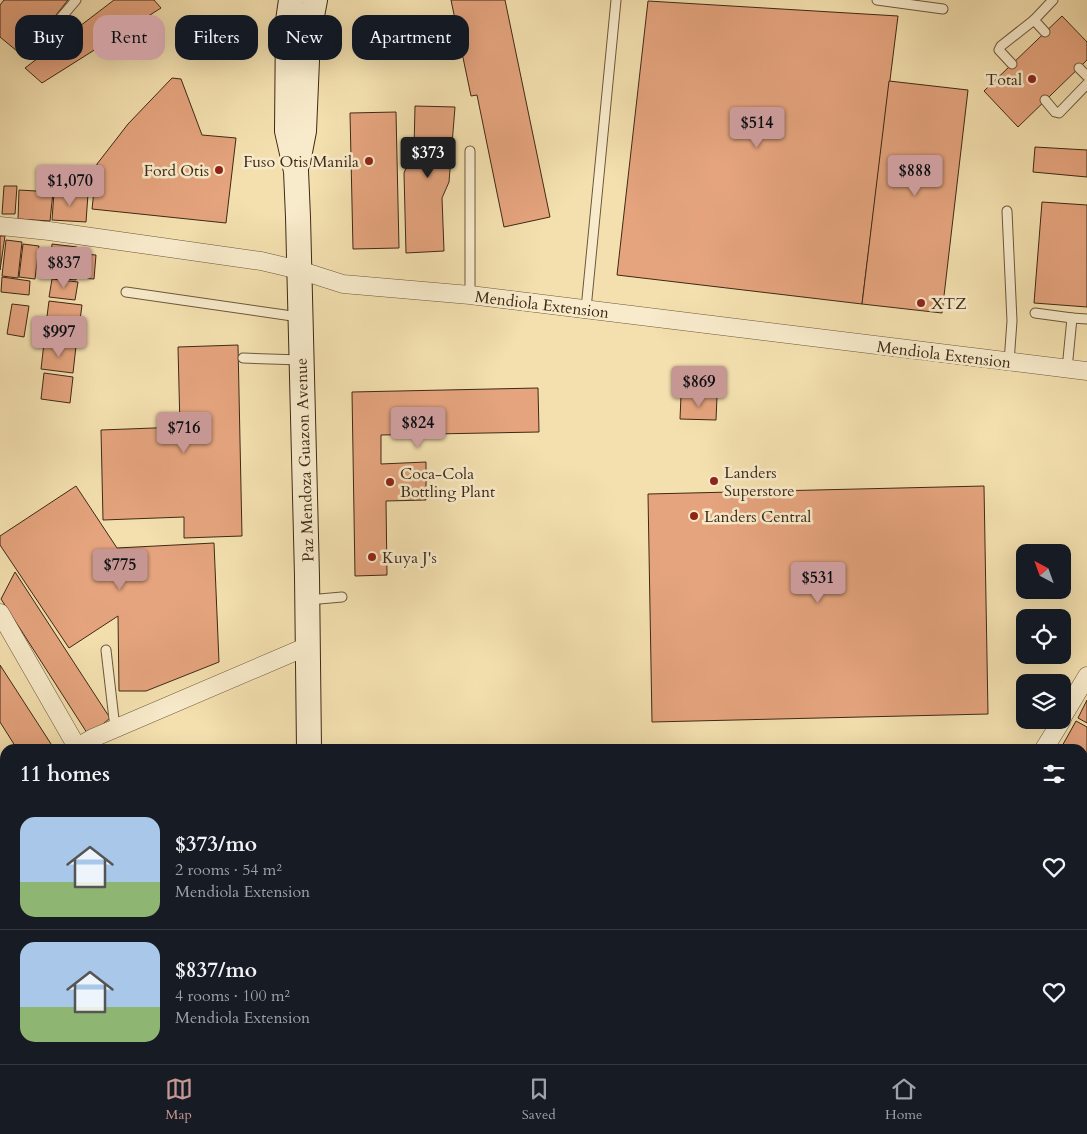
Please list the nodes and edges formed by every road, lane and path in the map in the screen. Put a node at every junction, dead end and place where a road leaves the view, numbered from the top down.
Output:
1 (76, 0) edge
2 (291, 0) edge
3 (315, 0) edge
4 (616, 0) edge
5 (877, 0) edge
6 (1053, 0) edge
7 (943, 9) dead end
8 (63, 15) edge
9 (1034, 20) junction
10 (1045, 32) dead end
11 (1012, 64) dead end
12 (1079, 68) dead end
13 (1087, 76) edge
14 (1087, 84) edge
15 (1045, 100) dead end
16 (470, 151) dead end
17 (296, 171) junction
18 (1007, 211) dead end
19 (0, 226) edge
20 (299, 270) junction
21 (126, 292) dead end
22 (470, 295) junction
23 (586, 309) junction
24 (1035, 313) dead end
25 (300, 318) junction
26 (1072, 318) junction
27 (1087, 319) edge
28 (243, 358) dead end
29 (300, 360) junction
30 (1009, 362) junction
31 (1067, 369) junction
32 (1087, 371) edge
33 (342, 597) dead end
34 (306, 600) junction
35 (0, 613) edge
36 (308, 646) junction
37 (106, 650) dead end
38 (1087, 676) edge
39 (1071, 704) edge
40 (115, 728) junction
41 (1056, 729) edge
42 (73, 744) edge
43 (83, 744) edge
44 (309, 744) edge
45 (1047, 744) edge

1 - 8 lane
2 - 17 main road, Paz Mendoza Guazon Avenue
3 - 17 main road, Paz Mendoza Guazon Avenue
4 - 23 lane
5 - 7 lane
6 - 9 lane
9 - 10 lane
9 - 11 lane
12 - 13 lane
14 - 15 lane
16 - 22 lane
17 - 20 main road, Paz Mendoza Guazon Avenue
18 - 30 lane
19 - 20 street, Mendiola Extension
20 - 22 street, Mendiola Extension
20 - 25 main road, Paz Mendoza Guazon Avenue
21 - 25 lane
22 - 23 street, Mendiola Extension
23 - 30 street, Mendiola Extension
24 - 26 lane
25 - 29 main road, Paz Mendoza Guazon Avenue
26 - 27 lane
26 - 31 lane
28 - 29 lane
29 - 34 main road, Paz Mendoza Guazon Avenue
30 - 31 street, Mendiola Extension
31 - 32 street, Mendiola Extension
33 - 34 lane
34 - 36 main road, Paz Mendoza Guazon Avenue
35 - 42 street
36 - 40 street
36 - 44 main road, Paz Mendoza Guazon Avenue
37 - 40 lane
38 - 39 street
40 - 43 street
41 - 45 street

